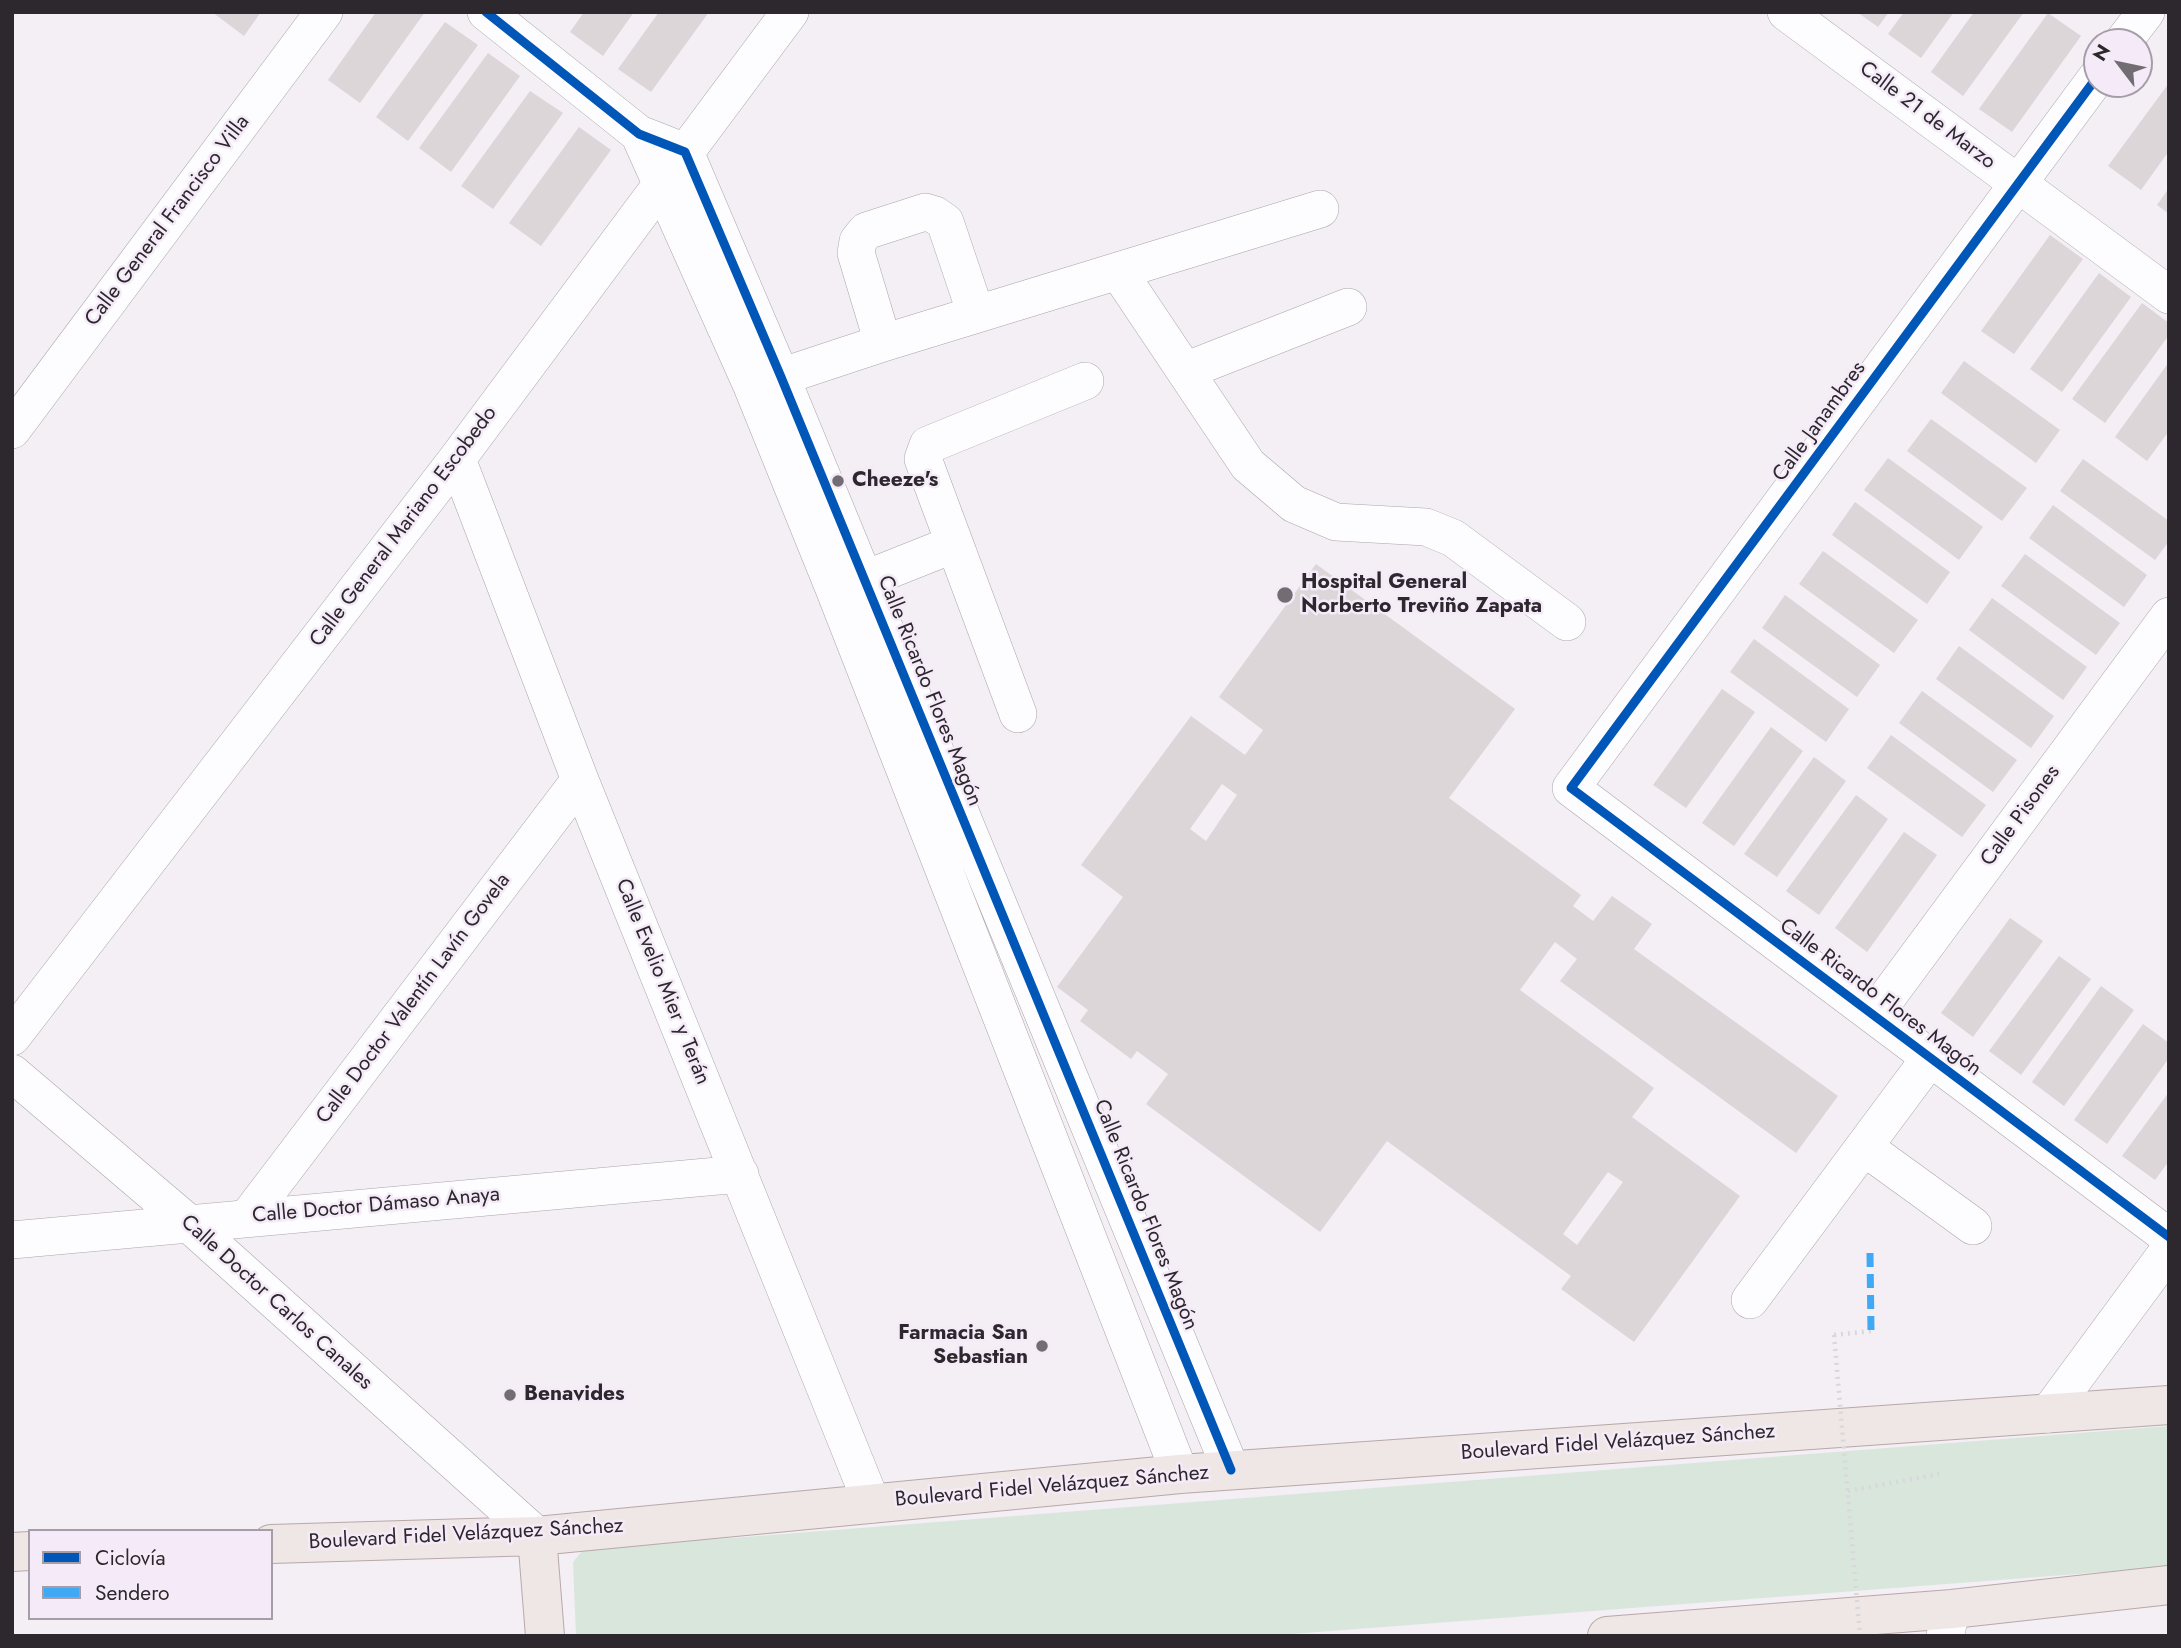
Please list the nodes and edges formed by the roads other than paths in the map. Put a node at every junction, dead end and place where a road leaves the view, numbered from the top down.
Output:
1 (324, 12) edge
2 (486, 12) edge
3 (790, 12) edge
4 (1786, 12) edge
5 (2146, 12) edge
6 (2134, 28) edge
7 (2083, 96) edge
8 (639, 134) junction
9 (685, 152) junction
10 (2017, 183) junction
11 (662, 184) junction
12 (1320, 209) dead end
13 (1118, 271) junction
14 (2169, 295) edge
15 (1348, 307) dead end
16 (976, 314) junction
17 (883, 343) junction
18 (1185, 371) junction
19 (1085, 381) dead end
20 (766, 382) junction
21 (12, 430) edge
22 (457, 458) junction
23 (954, 544) junction
24 (850, 585) junction
25 (2169, 616) edge
26 (1567, 622) dead end
27 (1018, 714) dead end
28 (580, 780) junction
29 (1571, 788) joint
30 (1874, 1015) junction
31 (1048, 1025) junction
32 (12, 1037) edge
33 (1010, 1039) junction
34 (1930, 1058) junction
35 (12, 1073) edge
36 (1864, 1147) junction
37 (740, 1174) junction
38 (248, 1217) junction
39 (187, 1222) junction
40 (1973, 1226) dead end
41 (2169, 1237) edge
42 (12, 1240) edge
43 (2169, 1250) edge
44 (1751, 1300) dead end
45 (2169, 1405) edge
46 (2048, 1414) junction
47 (1231, 1470) junction
48 (1181, 1474) junction
49 (872, 1504) junction
50 (537, 1535) junction
51 (273, 1544) edge
52 (2169, 1585) edge
53 (1948, 1622) edge
54 (545, 1636) edge
55 (1607, 1636) edge

1 - 21 street, Calle General Francisco Villa
2 - 8 street, Calle Ricardo Flores Magón
3 - 9 street, Calle General Mariano Escobedo
4 - 10 street, Calle 21 de Marzo
5 - 6 street
7 - 10 street, Calle Janambres
8 - 9 street, Calle Ricardo Flores Magón
8 - 11 street, Calle Ricardo Flores Magón
9 - 11 street, Calle General Mariano Escobedo
9 - 20 street, Calle Ricardo Flores Magón
10 - 14 street, Calle 21 de Marzo
10 - 29 street, Calle Janambres
11 - 20 street, Calle Ricardo Flores Magón
11 - 22 street, Calle General Mariano Escobedo
12 - 13 street
13 - 16 street
13 - 18 street
15 - 18 street
16 - 17 street
16 - 17 street
17 - 20 street
18 - 26 street
19 - 23 street
20 - 24 street, Calle Ricardo Flores Magón
22 - 28 street, Calle Evelio Mier y Terán
22 - 32 street, Calle General Mariano Escobedo
23 - 24 street
23 - 27 street
24 - 31 street, Calle Ricardo Flores Magón
24 - 33 street, Calle Ricardo Flores Magón
25 - 30 street, Calle Pisones
28 - 37 street, Calle Evelio Mier y Terán
28 - 38 street, Calle Doctor Valentín Lavín Govela
29 - 30 street, Calle Ricardo Flores Magón
30 - 34 street, Calle Ricardo Flores Magón
31 - 33 street
31 - 47 street, Calle Ricardo Flores Magón
33 - 48 street, Calle Ricardo Flores Magón
34 - 36 street
34 - 41 street, Calle Ricardo Flores Magón
35 - 39 street, Calle Doctor Carlos Canales
36 - 40 street
36 - 44 street
37 - 38 street, Calle Doctor Dámaso Anaya
37 - 49 street, Calle Evelio Mier y Terán
38 - 39 street, Calle Doctor Dámaso Anaya
39 - 42 street, Calle Doctor Dámaso Anaya
39 - 50 street, Calle Doctor Carlos Canales
43 - 46 street
45 - 46 main road, Boulevard Fidel Velázquez Sánchez
46 - 47 main road, Boulevard Fidel Velázquez Sánchez
47 - 48 main road, Boulevard Fidel Velázquez Sánchez
48 - 49 main road, Boulevard Fidel Velázquez Sánchez
49 - 50 main road, Boulevard Fidel Velázquez Sánchez
50 - 51 main road, Boulevard Fidel Velázquez Sánchez
50 - 54 main road
52 - 53 main road
53 - 55 main road

